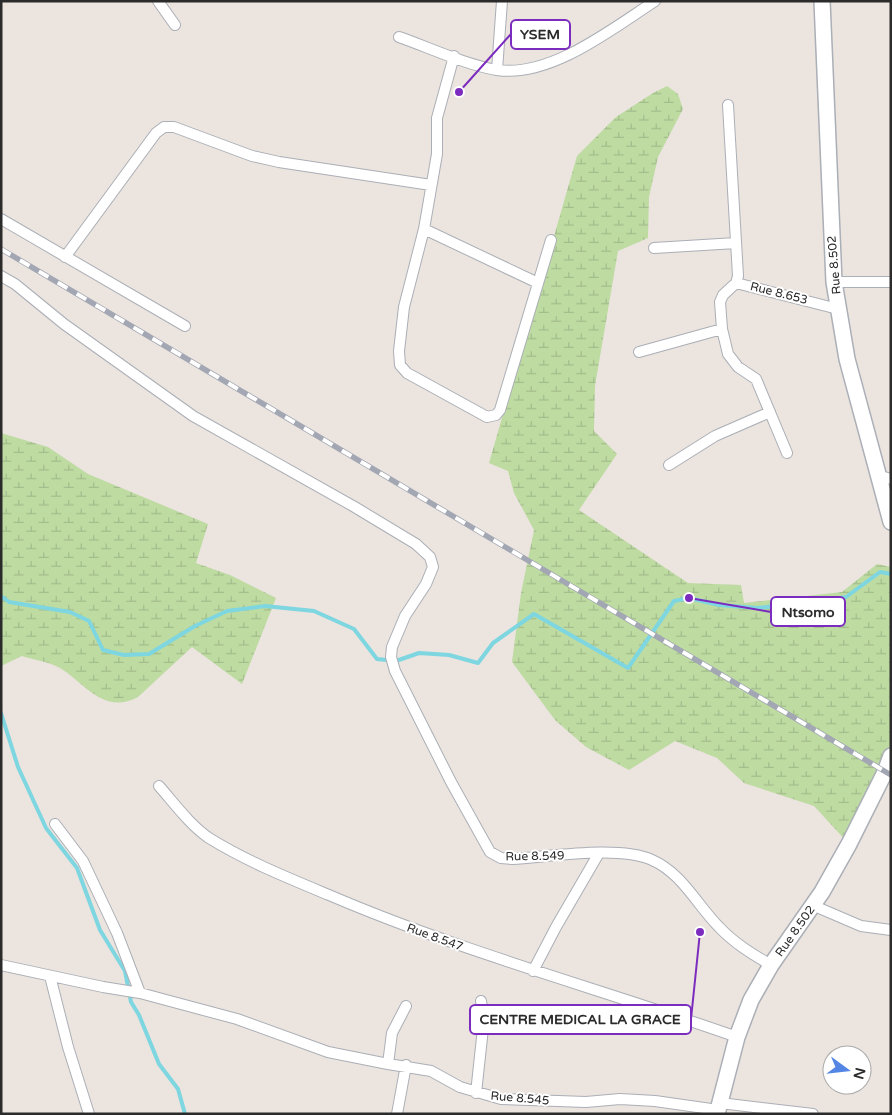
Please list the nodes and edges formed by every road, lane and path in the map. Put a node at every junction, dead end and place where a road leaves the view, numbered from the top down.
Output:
1 (158, 1) edge
2 (502, 1) edge
3 (654, 1) edge
4 (822, 1) edge
5 (175, 25) dead end
6 (399, 37) dead end
7 (454, 56) junction
8 (497, 70) junction
9 (728, 105) dead end
10 (431, 185) junction
11 (1, 219) edge
12 (424, 229) junction
13 (551, 240) dead end
14 (736, 243) junction
15 (654, 248) dead end
16 (65, 257) junction
17 (1, 276) edge
18 (834, 282) junction
19 (891, 282) edge
20 (736, 283) junction
21 (538, 284) junction
22 (838, 309) junction
23 (185, 326) dead end
24 (722, 329) junction
25 (639, 352) dead end
26 (770, 412) junction
27 (787, 453) dead end
28 (669, 465) dead end
29 (885, 478) edge
30 (891, 522) edge
31 (890, 759) edge
32 (159, 786) dead end
33 (56, 824) dead end
34 (599, 853) junction
35 (812, 906) junction
36 (891, 930) edge
37 (1, 965) edge
38 (771, 965) junction
39 (533, 971) junction
40 (50, 976) junction
41 (140, 993) junction
42 (481, 1001) dead end
43 (406, 1006) dead end
44 (737, 1037) junction
45 (388, 1064) junction
46 (406, 1065) junction
47 (476, 1093) junction
48 (718, 1109) edge
49 (89, 1114) edge
50 (397, 1114) edge
51 (813, 1114) edge

1 - 5 street
2 - 8 street
3 - 8 street
4 - 18 main road, Rue 8.502
6 - 7 street
7 - 8 street
7 - 10 street
9 - 14 street
10 - 12 street
10 - 16 street
11 - 16 street
12 - 21 street
12 - 21 street
13 - 21 street
14 - 15 street
14 - 20 street
16 - 23 street
17 - 34 street, Rue 8.549
18 - 19 street
18 - 22 main road, Rue 8.502
20 - 22 street, Rue 8.653
20 - 24 street, Rue 8.653
22 - 29 main road, Rue 8.502
24 - 25 street
24 - 26 street, Rue 8.653
26 - 27 street, Rue 8.653
26 - 28 street
29 - 30 main road, Rue 8.502
31 - 35 main road, Rue 8.502
32 - 39 street, Rue 8.547
33 - 41 street
34 - 38 street, Rue 8.549
34 - 39 street
35 - 36 street
35 - 38 main road, Rue 8.502
37 - 40 street, Rue 8.545
38 - 44 main road, Rue 8.502
39 - 44 street, Rue 8.547
40 - 41 street, Rue 8.545
40 - 49 street
41 - 45 street, Rue 8.545
42 - 47 street
43 - 45 street
44 - 48 main road, Rue 8.502
45 - 46 street, Rue 8.545
46 - 47 street, Rue 8.545
46 - 50 street
47 - 48 street, Rue 8.545
48 - 51 street, Rue 8.545

